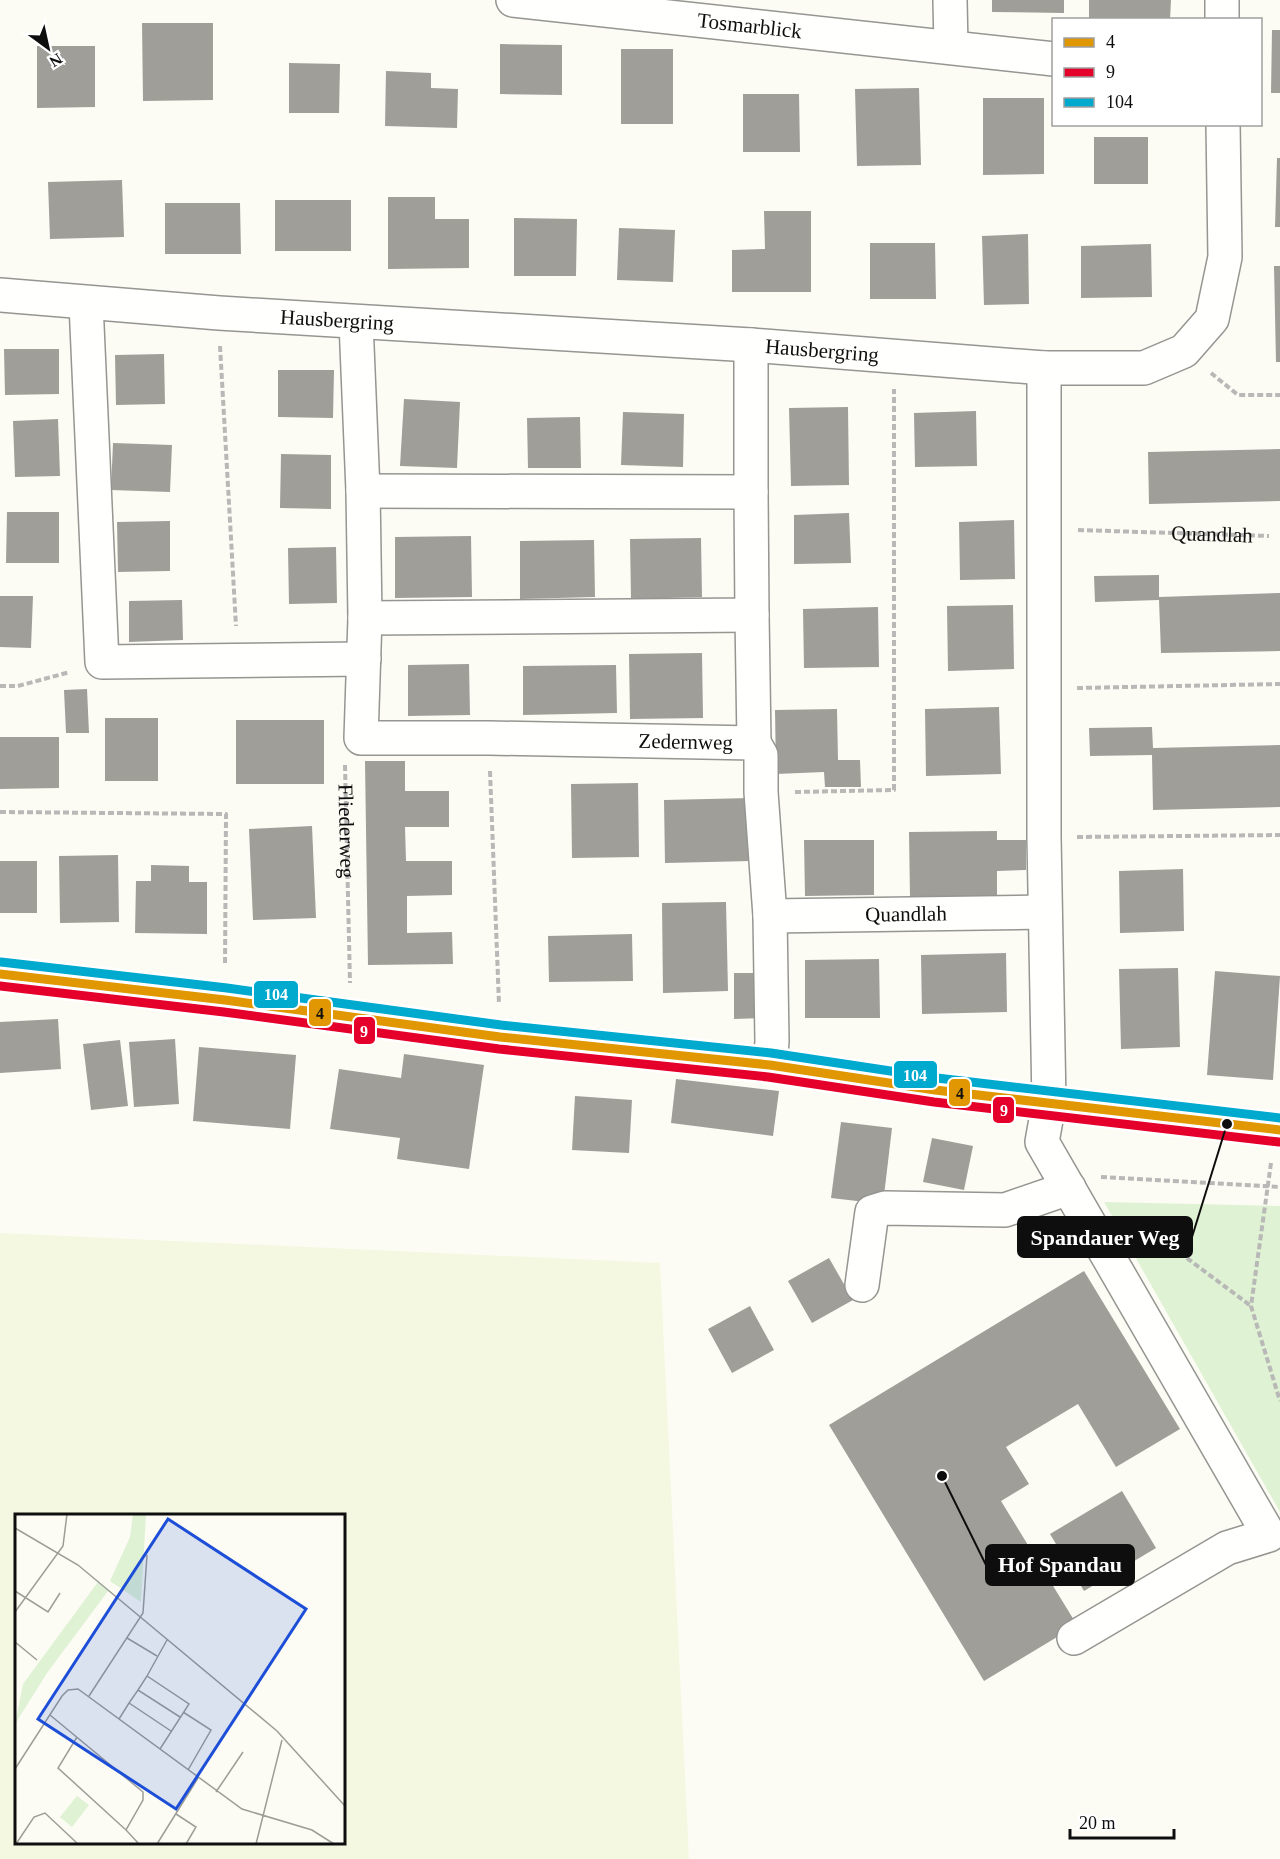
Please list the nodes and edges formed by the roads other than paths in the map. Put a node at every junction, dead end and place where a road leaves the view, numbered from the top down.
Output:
1 (513, 0) edge
2 (950, 0) edge
3 (1222, 0) edge
4 (1222, 18) edge
5 (951, 46) junction
6 (1052, 58) edge
7 (1222, 126) edge
8 (0, 295) edge
9 (86, 303) junction
10 (356, 322) junction
11 (751, 345) junction
12 (1044, 368) junction
13 (363, 491) junction
14 (751, 492) junction
15 (752, 615) junction
16 (365, 618) junction
17 (364, 659) junction
18 (754, 743) junction
19 (1045, 912) junction
20 (770, 916) junction
21 (0, 974) edge
22 (770, 1065) junction
23 (1049, 1103) junction
24 (1277, 1130) edge
25 (1065, 1181) junction
26 (862, 1285) dead end
27 (1074, 1638) dead end

1 - 5 street, Tosmarblick
2 - 5 street
3 - 4 street
5 - 6 street, Tosmarblick
7 - 12 street, Hausbergring
8 - 9 street, Hausbergring
9 - 10 street, Hausbergring
9 - 17 street
10 - 11 street, Hausbergring
10 - 13 street
11 - 12 street, Hausbergring
11 - 14 street, Zedernweg
12 - 19 street
13 - 14 street
13 - 16 street
14 - 15 street, Zedernweg
15 - 16 street
15 - 18 street, Zedernweg
16 - 17 street
17 - 18 street, Zedernweg
18 - 20 street
19 - 20 street, Quandlah
19 - 23 street
20 - 22 street
21 - 22 street
22 - 23 street
23 - 24 street
23 - 25 street
25 - 26 street
25 - 27 street

